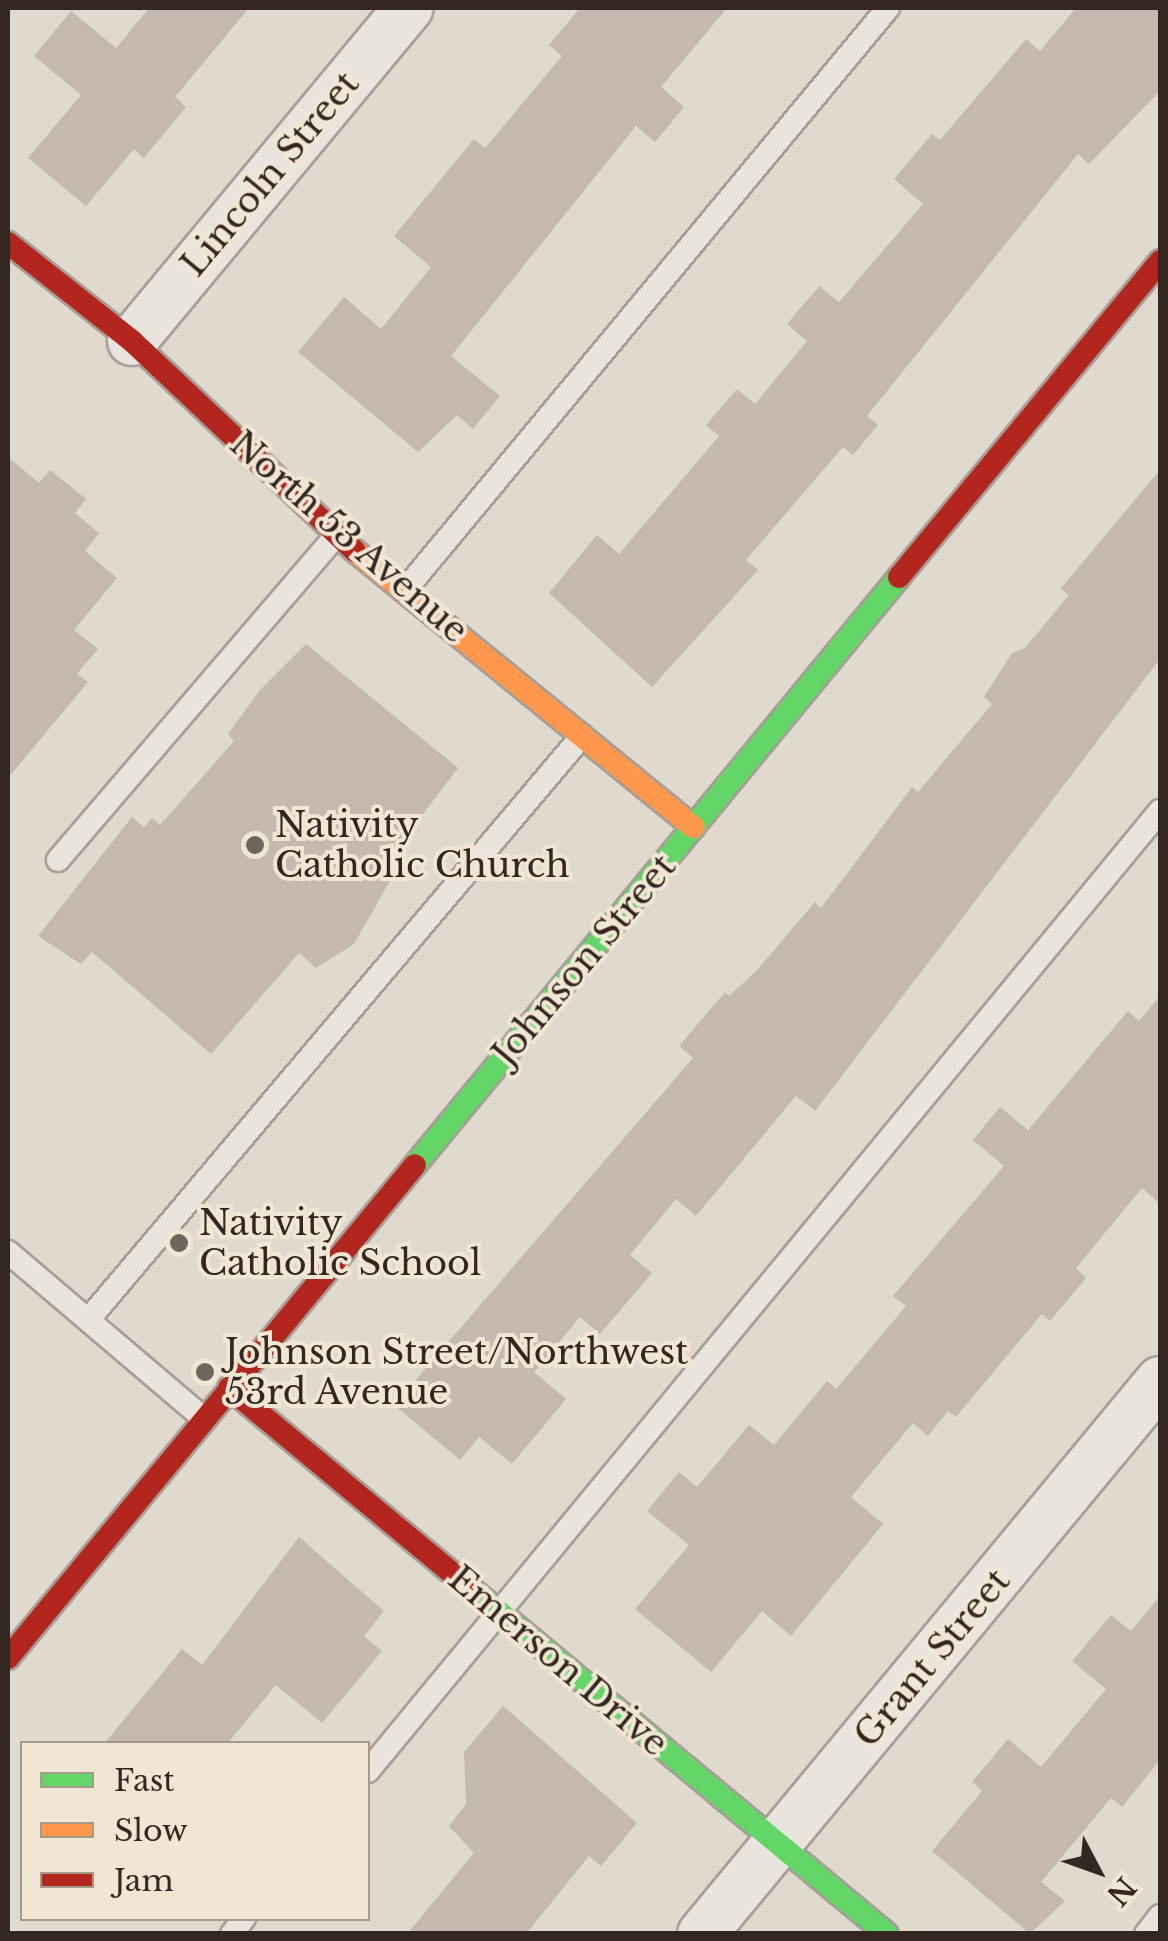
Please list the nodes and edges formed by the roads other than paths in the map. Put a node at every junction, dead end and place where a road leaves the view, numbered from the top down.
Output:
1 (408, 8) edge
2 (888, 8) edge
3 (8, 243) edge
4 (1160, 261) edge
5 (132, 341) junction
6 (337, 535) junction
7 (405, 590) junction
8 (582, 736) junction
9 (1160, 811) edge
10 (694, 827) junction
11 (58, 860) dead end
12 (8, 1252) edge
13 (88, 1320) junction
14 (1160, 1381) edge
15 (229, 1388) junction
16 (204, 1419) junction
17 (499, 1612) junction
18 (8, 1658) edge
19 (370, 1769) edge
20 (778, 1844) junction
21 (1160, 1916) edge
22 (702, 1934) edge
23 (887, 1934) edge
24 (1146, 1934) edge

1 - 5 street, Lincoln Street
2 - 7 lane
3 - 5 street, North 53 Avenue
4 - 10 street, Johnson Street
5 - 6 street, North 53 Avenue
6 - 7 street, North 53 Avenue
6 - 11 lane
7 - 8 street, North 53 Avenue
8 - 10 street, North 53 Avenue
8 - 13 lane
9 - 17 lane
10 - 15 street, Johnson Street
12 - 13 lane
13 - 16 lane
14 - 20 street, Grant Street
15 - 16 street, Johnson Street
15 - 17 street, Emerson Drive
16 - 18 street, Johnson Street
17 - 19 lane
17 - 20 street, Emerson Drive
20 - 22 street, Grant Street
20 - 23 street, Emerson Drive
21 - 24 lane

